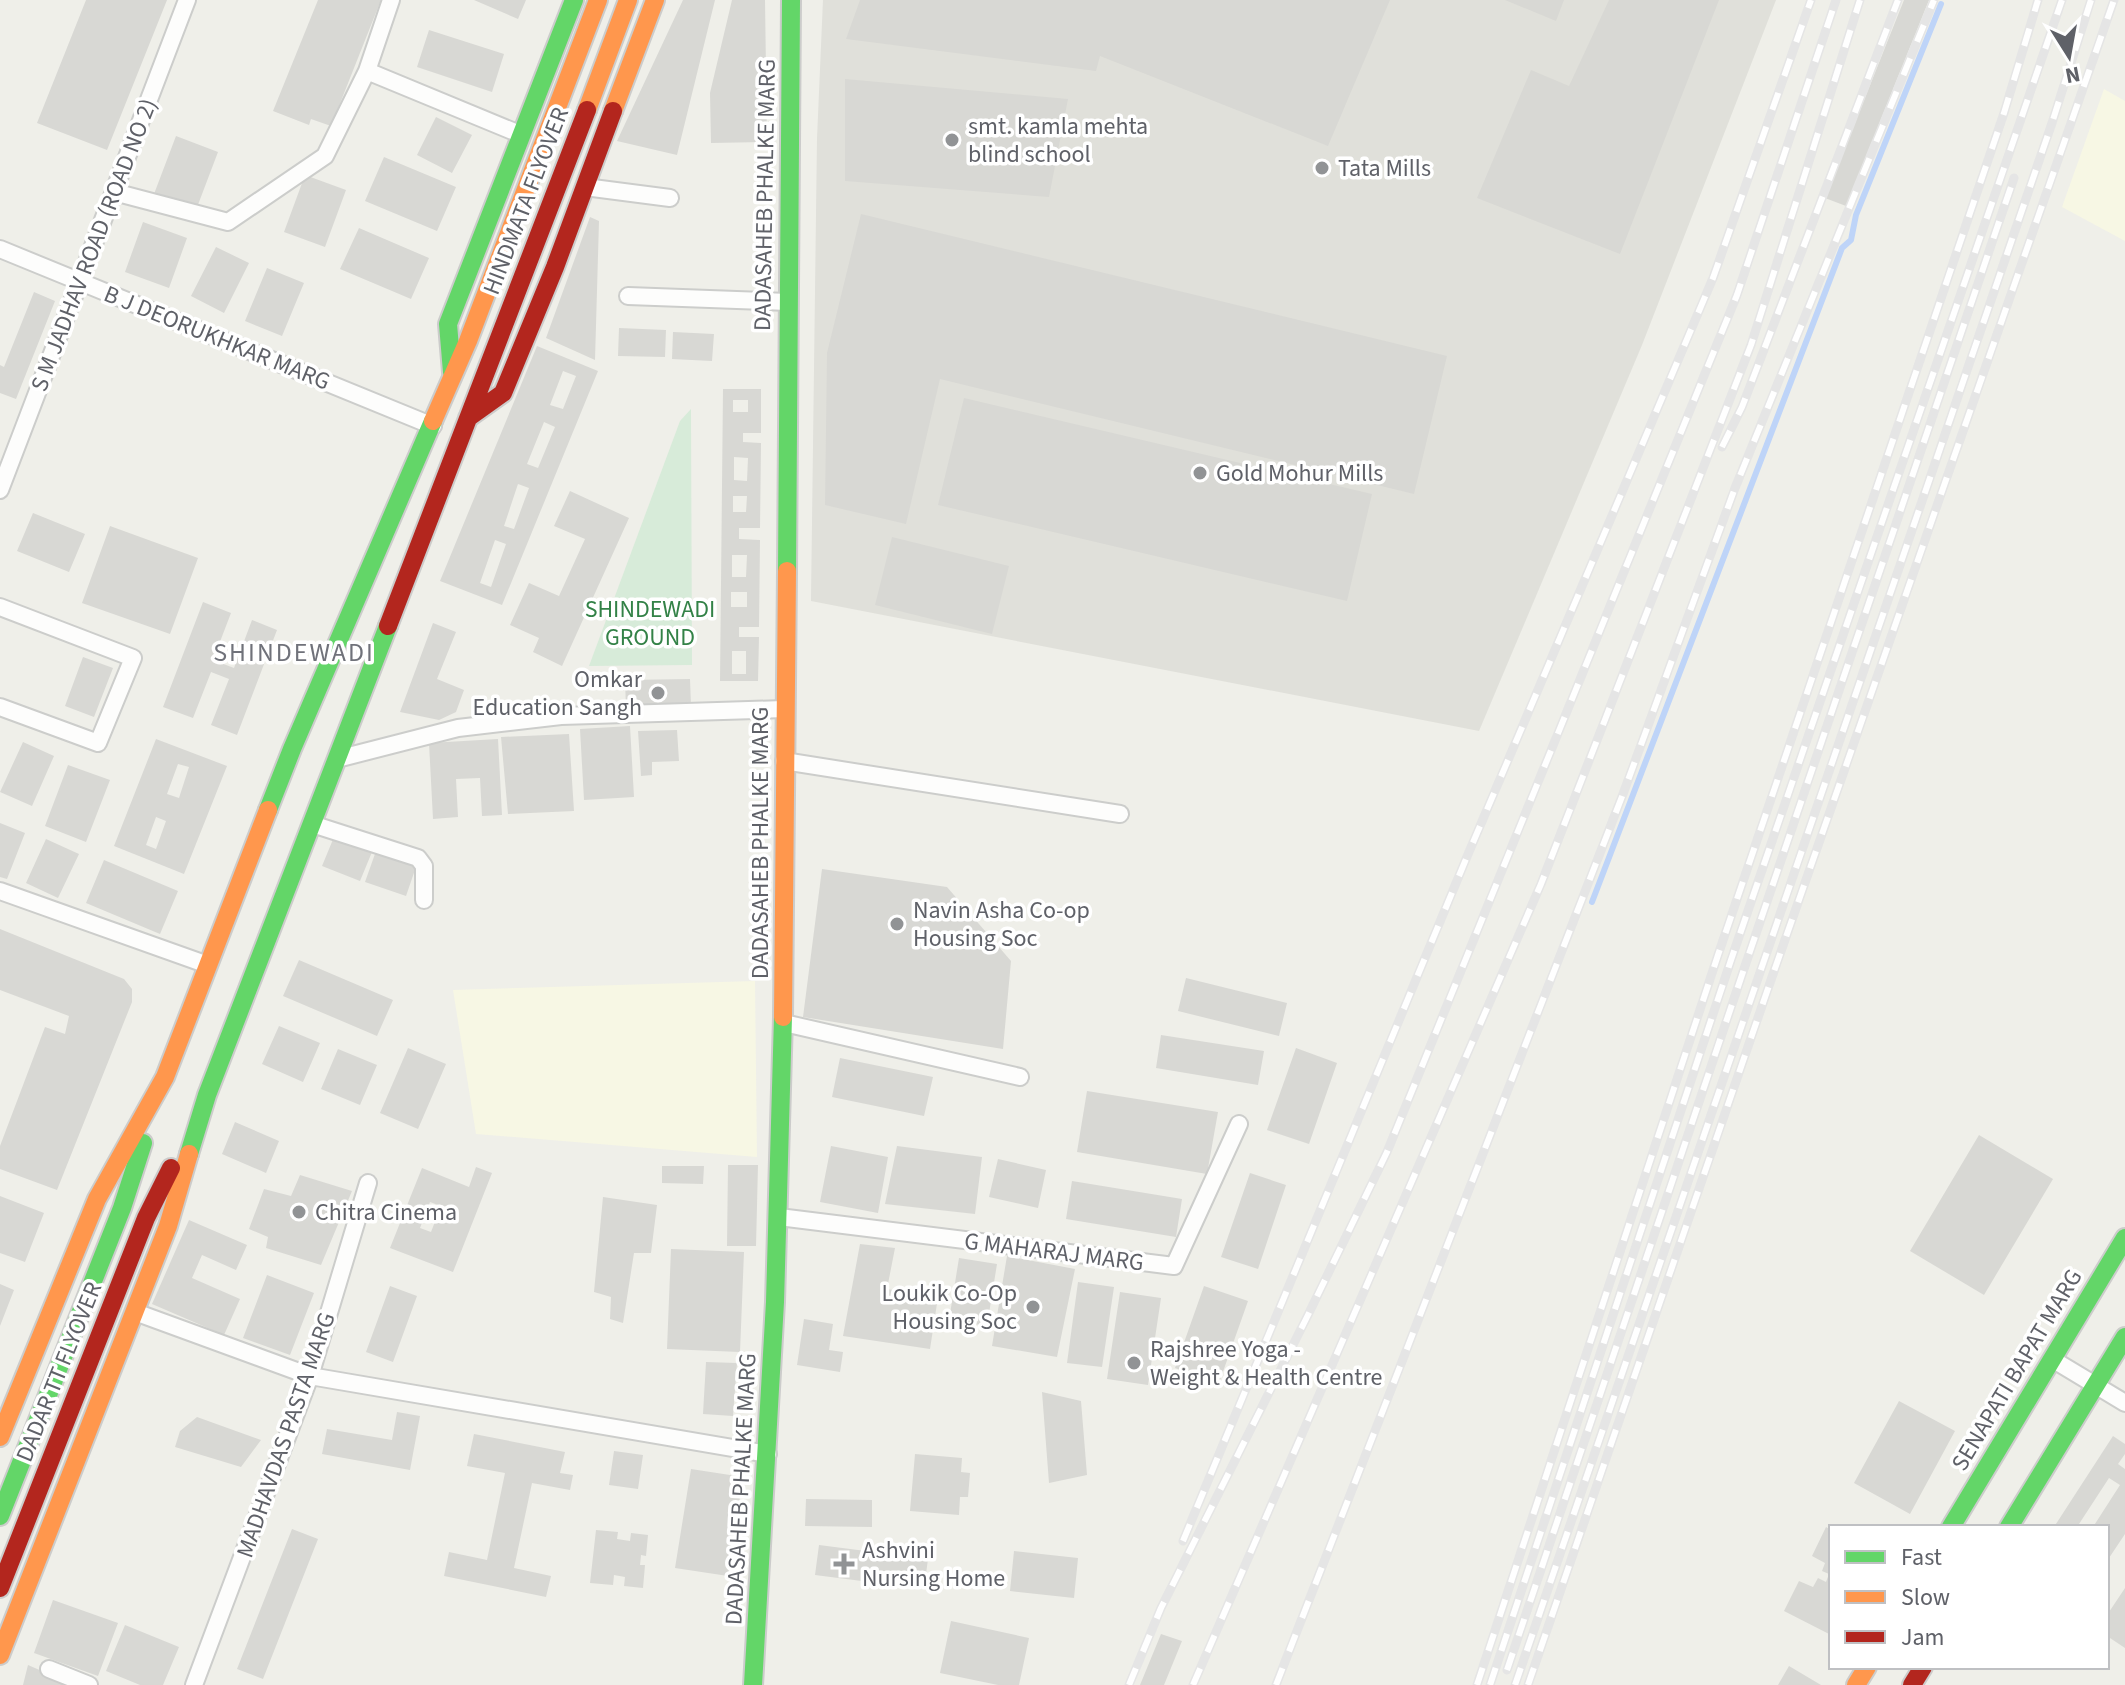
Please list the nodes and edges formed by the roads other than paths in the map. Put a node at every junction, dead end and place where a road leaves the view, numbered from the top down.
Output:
1 (187, 0) edge
2 (391, 0) edge
3 (574, 0) edge
4 (598, 0) edge
5 (628, 0) edge
6 (655, 0) edge
7 (791, 0) edge
8 (367, 71) junction
9 (522, 135) junction
10 (585, 187) junction
11 (114, 192) junction
12 (670, 198) dead end
13 (0, 249) edge
14 (79, 282) junction
15 (628, 296) dead end
16 (788, 302) junction
17 (452, 378) junction
18 (468, 418) junction
19 (433, 426) junction
20 (0, 490) edge
21 (0, 607) edge
22 (0, 707) edge
23 (784, 709) junction
24 (337, 759) junction
25 (784, 761) junction
26 (1120, 814) dead end
27 (312, 824) junction
28 (0, 891) edge
29 (424, 900) dead end
30 (208, 965) junction
31 (784, 1023) junction
32 (165, 1077) junction
33 (1020, 1077) dead end
34 (207, 1095) junction
35 (1239, 1124) dead end
36 (368, 1183) dead end
37 (779, 1217) junction
38 (2125, 1238) edge
39 (135, 1312) junction
40 (2125, 1337) edge
41 (2052, 1359) junction
42 (310, 1376) junction
43 (2096, 1384) junction
44 (2125, 1403) edge
45 (0, 1437) edge
46 (768, 1454) junction
47 (0, 1516) edge
48 (1952, 1525) edge
49 (2010, 1525) edge
50 (0, 1588) edge
51 (0, 1655) edge
52 (49, 1669) dead end
53 (89, 1685) edge
54 (194, 1685) edge
55 (753, 1685) edge

1 - 11 street, S M JADHAV ROAD (ROAD NO 2)
2 - 8 street
3 - 9 main road
4 - 17 main road, HINDMATA FLYOVER
5 - 18 main road, HINDMATA FLYOVER
6 - 10 main road
7 - 16 main road, DADASAHEB PHALKE MARG
8 - 9 street
8 - 11 street
9 - 17 main road
10 - 12 street
10 - 18 main road
11 - 14 street, S M JADHAV ROAD (ROAD NO 2)
13 - 14 street, B J DEORUKHKAR MARG
14 - 19 street, B J DEORUKHKAR MARG
14 - 20 street, S M JADHAV ROAD (ROAD NO 2)
15 - 16 street
16 - 23 main road, DADASAHEB PHALKE MARG
17 - 19 main road, HINDMATA FLYOVER
18 - 24 main road, HINDMATA FLYOVER
19 - 30 main road, HINDMATA FLYOVER
21 - 22 street
23 - 24 street
23 - 25 main road, DADASAHEB PHALKE MARG
24 - 27 main road, HINDMATA FLYOVER
25 - 26 street
25 - 31 main road, DADASAHEB PHALKE MARG
27 - 29 street
27 - 34 main road, HINDMATA FLYOVER
28 - 30 street
30 - 32 main road, HINDMATA FLYOVER
31 - 33 street
31 - 37 main road, DADASAHEB PHALKE MARG
32 - 45 main road
32 - 47 main road, DADAR TT FLYOVER
34 - 39 main road
34 - 50 main road, DADAR TT FLYOVER
35 - 37 street, G MAHARAJ MARG
36 - 42 street, MADHAVDAS PASTA MARG
37 - 46 main road, DADASAHEB PHALKE MARG
38 - 41 main road, SENAPATI BAPAT MARG
39 - 42 street
39 - 51 main road
40 - 43 main road
41 - 43 street
41 - 48 main road, SENAPATI BAPAT MARG
42 - 46 street
42 - 54 street, MADHAVDAS PASTA MARG
43 - 44 street
43 - 49 main road
46 - 55 main road, DADASAHEB PHALKE MARG
52 - 53 street

